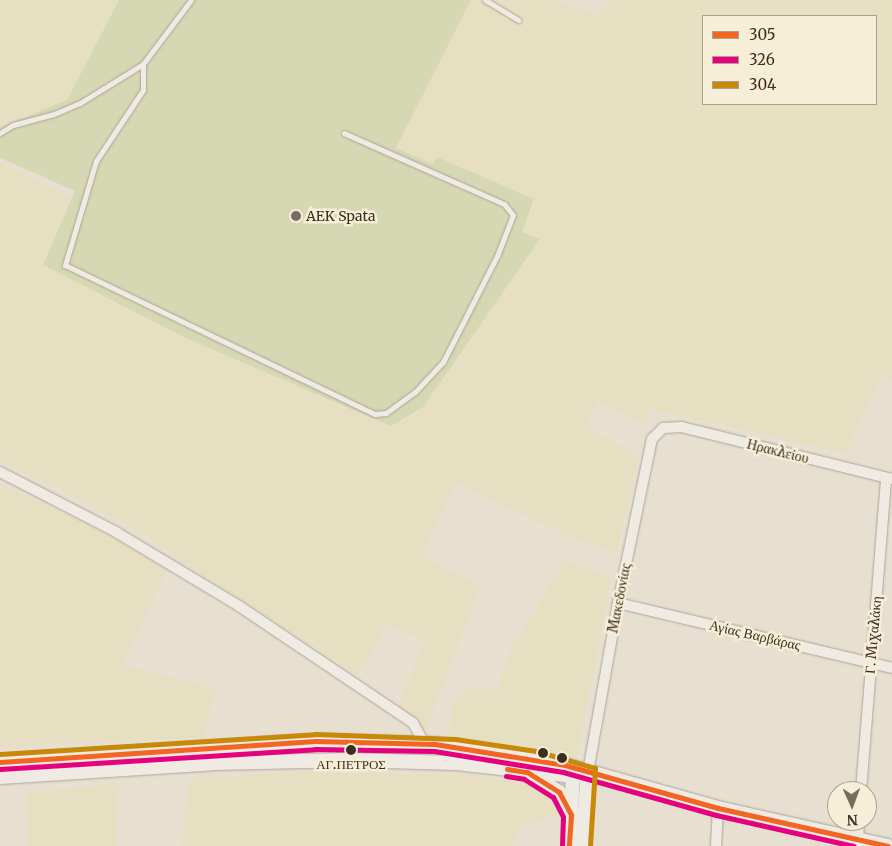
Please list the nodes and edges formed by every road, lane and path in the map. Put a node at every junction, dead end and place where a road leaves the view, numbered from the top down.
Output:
1 (191, 0) edge
2 (486, 0) edge
3 (518, 20) dead end
4 (143, 64) junction
5 (0, 133) edge
6 (344, 133) dead end
7 (663, 428) joint
8 (0, 472) edge
9 (889, 479) edge
10 (618, 602) junction
11 (870, 663) junction
12 (892, 668) edge
13 (424, 743) junction
14 (0, 762) edge
15 (527, 772) junction
16 (588, 772) junction
17 (572, 776) junction
18 (0, 777) edge
19 (862, 781) edge
20 (718, 808) junction
21 (571, 814) junction
22 (858, 843) edge
23 (569, 846) edge
24 (582, 846) edge
25 (716, 846) edge
26 (888, 846) edge

1 - 4 lane
2 - 3 lane
4 - 5 lane
4 - 6 lane
7 - 9 street, Ηρακλείου
7 - 10 street, Μακεδονίας
8 - 13 street
9 - 11 street, Γ. Μιχαλάκη
10 - 11 street, Αγίας Βαρβάρας
10 - 16 street, Μακεδονίας
11 - 12 street, Αγίας Βαρβάρας
11 - 19 street, Γ. Μιχαλάκη
13 - 14 main road
13 - 16 main road
15 - 17 main road
15 - 18 main road
15 - 21 main road
16 - 17 main road
16 - 20 main road
16 - 24 main road
17 - 21 main road
20 - 22 main road
20 - 25 street
21 - 23 main road
22 - 26 main road

